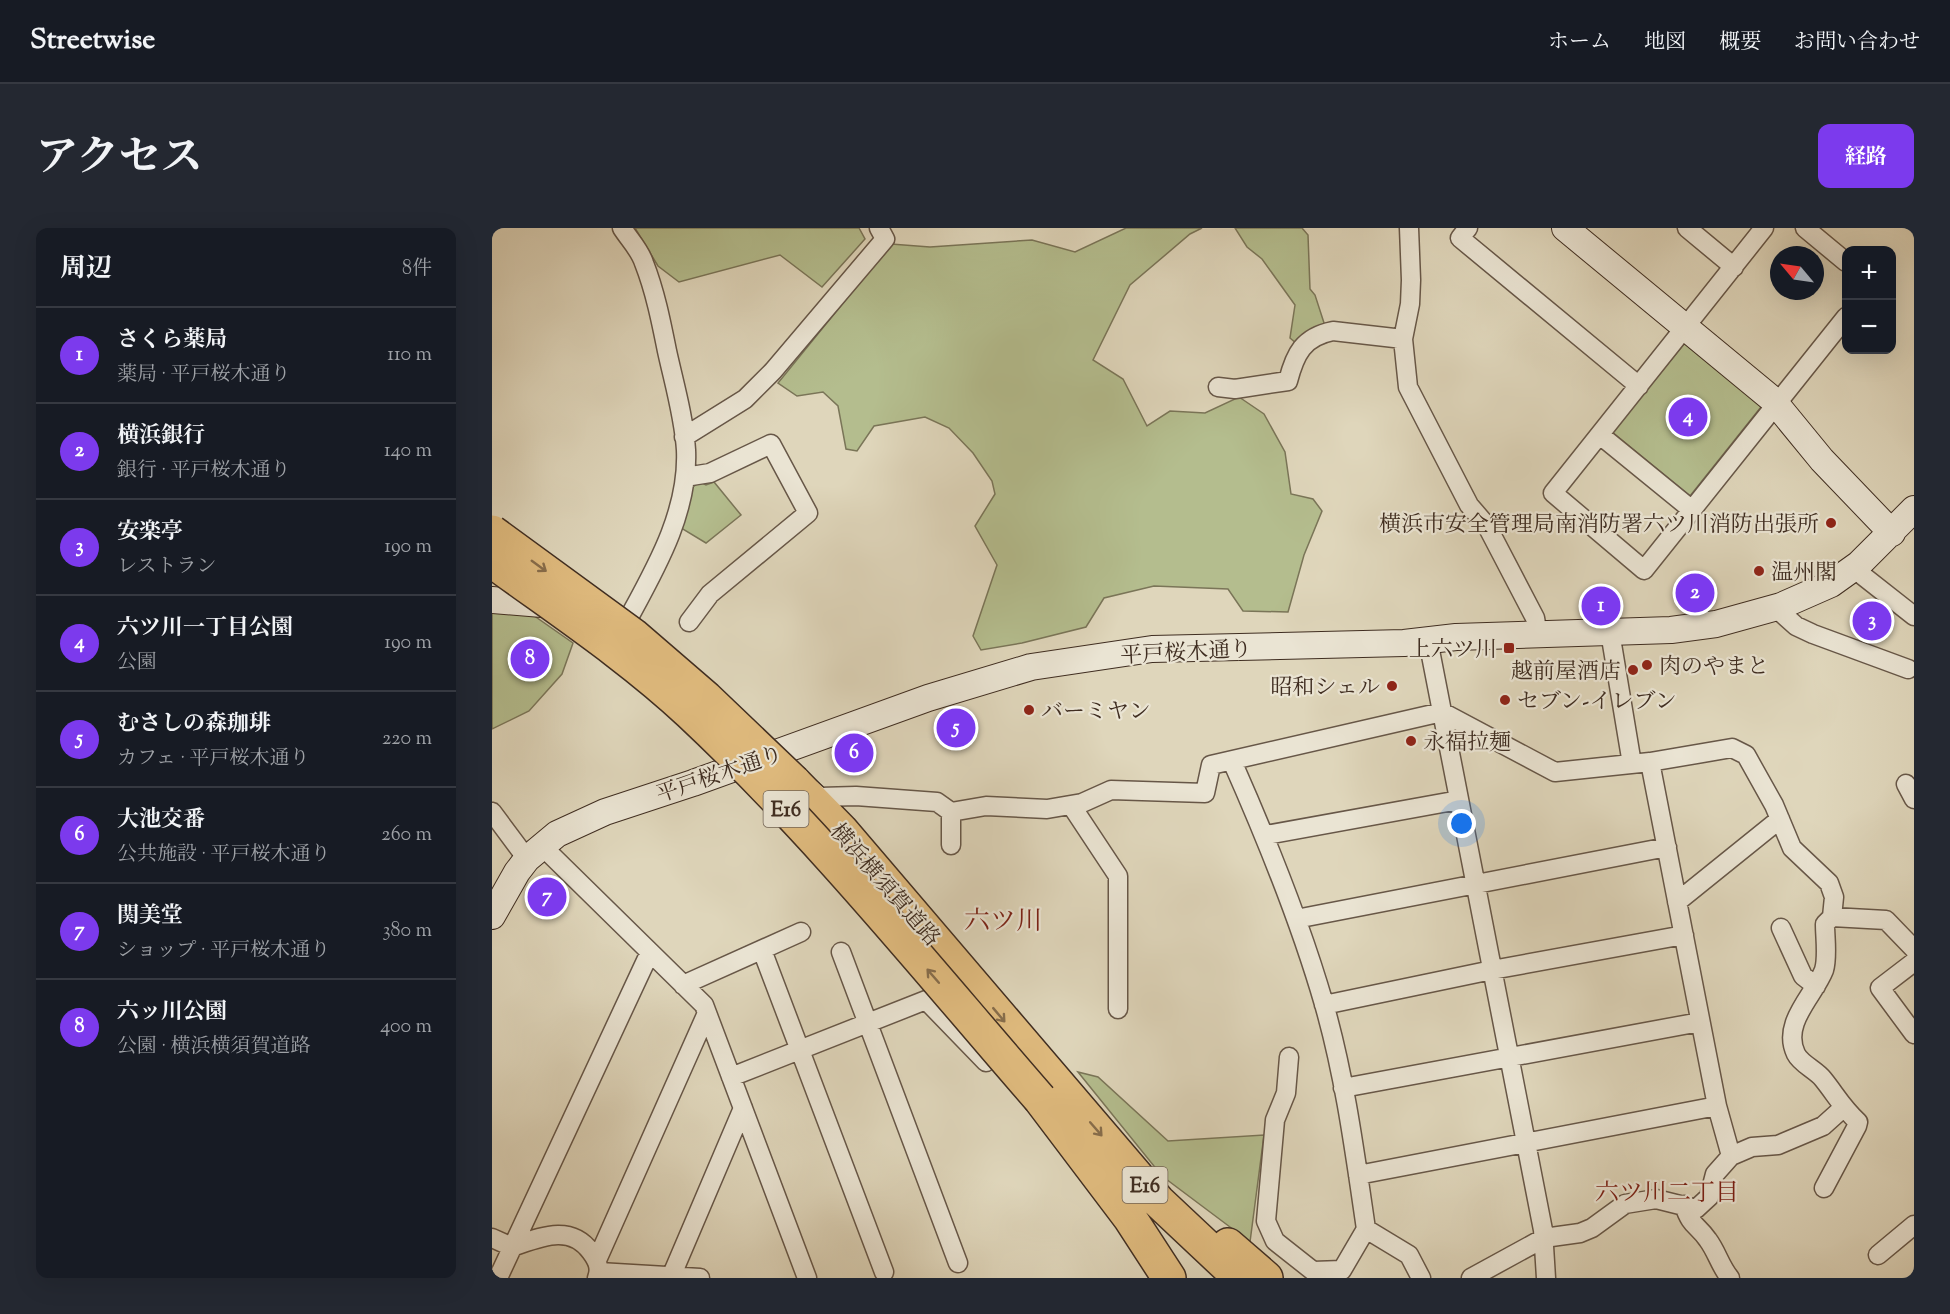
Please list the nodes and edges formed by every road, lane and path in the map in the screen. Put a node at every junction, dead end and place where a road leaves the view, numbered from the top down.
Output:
1 (622, 228) edge
2 (879, 228) edge
3 (1409, 228) edge
4 (1468, 228) edge
5 (1565, 228) edge
6 (1687, 228) edge
7 (1764, 228) edge
8 (1817, 232) edge
9 (1842, 258) edge
10 (1734, 267) junction
11 (1842, 322) edge
12 (1687, 327) junction
13 (1403, 339) junction
14 (1639, 386) junction
15 (1218, 387) dead end
16 (1777, 404) junction
17 (1600, 435) junction
18 (684, 437) junction
19 (685, 477) junction
20 (1914, 509) edge
21 (1692, 510) junction
22 (492, 532) edge
23 (1892, 532) junction
24 (492, 561) edge
25 (1853, 568) junction
26 (492, 600) edge
27 (1776, 608) junction
28 (1914, 616) edge
29 (689, 622) dead end
30 (621, 632) junction
31 (1610, 632) junction
32 (1538, 635) junction
33 (1428, 640) junction
34 (1908, 669) dead end
35 (1442, 712) junction
36 (769, 756) junction
37 (1232, 761) junction
38 (1641, 763) junction
39 (1459, 800) junction
40 (1071, 805) junction
41 (492, 812) edge
42 (951, 812) junction
43 (1780, 819) junction
44 (1266, 836) junction
45 (951, 845) dead end
46 (1667, 847) junction
47 (535, 853) junction
48 (1476, 884) junction
49 (1677, 902) junction
50 (492, 916) edge
51 (1832, 917) junction
52 (1296, 919) junction
53 (1781, 928) dead end
54 (801, 932) dead end
55 (1684, 935) junction
56 (1914, 949) edge
57 (762, 950) junction
58 (650, 952) junction
59 (841, 952) dead end
60 (1914, 962) edge
61 (1492, 970) junction
62 (683, 985) junction
63 (1816, 986) junction
64 (1324, 1005) junction
65 (1118, 1009) dead end
66 (707, 1013) junction
67 (1701, 1022) junction
68 (868, 1023) junction
69 (1914, 1034) edge
70 (800, 1050) junction
71 (1289, 1057) dead end
72 (1510, 1058) junction
73 (986, 1062) dead end
74 (731, 1077) junction
75 (1343, 1088) junction
76 (1049, 1092) junction
77 (1717, 1106) junction
78 (743, 1108) junction
79 (1843, 1108) junction
80 (1526, 1144) junction
81 (1731, 1156) junction
82 (1358, 1175) junction
83 (1824, 1188) dead end
84 (1684, 1205) junction
85 (1914, 1225) edge
86 (1366, 1229) junction
87 (492, 1238) edge
88 (1544, 1238) junction
89 (512, 1247) junction
90 (1878, 1255) dead end
91 (958, 1263) dead end
92 (598, 1270) edge
93 (1170, 1271) edge
94 (884, 1272) dead end
95 (1252, 1276) edge
96 (640, 1277) edge
97 (671, 1277) edge
98 (498, 1278) edge
99 (700, 1278) edge
100 (807, 1278) edge
101 (1196, 1278) edge
102 (1421, 1278) edge
103 (1471, 1278) edge
104 (1546, 1278) edge
105 (1730, 1278) edge

1 - 18 street
2 - 18 street
3 - 13 street
4 - 14 street
5 - 12 main road
6 - 10 street
7 - 10 street
8 - 9 street
10 - 12 street
11 - 16 street
12 - 14 street
12 - 16 main road
13 - 15 street
13 - 32 street
14 - 17 street
16 - 21 street
16 - 23 main road
17 - 21 street
17 - 21 street
18 - 19 street
19 - 29 street
19 - 30 street
20 - 23 main road, 平戸桜木通り
22 -> 76 highway, 横浜横須賀道路 / E16, bridge
23 - 25 main road, 平戸桜木通り
76 -> 24 highway, 横浜横須賀道路 / E16, bridge
25 - 27 main road, 平戸桜木通り
25 - 28 street
26 - 30 main road
27 - 31 main road, 平戸桜木通り
27 - 34 street
30 - 36 main road
31 - 32 main road, 平戸桜木通り
31 - 38 street
32 - 33 main road, 平戸桜木通り
33 - 35 street
33 - 36 main road, 平戸桜木通り
35 - 37 street
35 - 38 street
35 - 39 street
36 - 42 street
36 - 47 main road, 平戸桜木通り
37 - 40 street
37 - 44 street
38 - 43 street
38 - 46 street
39 - 44 street
39 - 48 street
40 - 42 street
40 - 65 street
41 - 47 street
42 - 45 street
43 - 49 street
43 - 51 street
44 - 52 street
46 - 48 street
46 - 49 street
47 - 50 main road, 平戸桜木通り
47 - 58 street
48 - 52 street
48 - 61 street
49 - 55 street
51 - 56 street
51 - 63 street
52 - 64 street
53 - 63 street
54 - 57 street
55 - 61 street
55 - 67 street
57 - 62 street
57 - 70 street
58 - 62 street
58 - 89 street
59 - 68 street
60 - 69 street
61 - 64 street
61 - 72 street
62 - 66 street
63 - 79 street
64 - 75 street
66 - 74 street
66 - 92 street
67 - 72 street
67 - 77 street
68 - 70 street
68 - 73 street
68 - 91 street
70 - 74 street
70 - 94 street
71 - 86 street
72 - 75 street
72 - 80 street
74 - 78 street
75 - 82 street
76 - 93 highway, 横浜横須賀道路 / E16
76 -> 95 highway, 横浜横須賀道路 / E16
77 - 80 street
77 - 81 street
78 - 97 street
78 - 100 street
79 - 81 street
79 - 83 street
80 - 82 street
80 - 88 street
81 - 84 street
82 - 86 street
84 - 88 street
84 - 105 street
85 - 90 street
86 - 102 street
87 - 89 street
88 - 103 street
88 - 104 street
89 - 92 street
89 - 98 street
92 - 96 street
93 - 101 highway, 横浜横須賀道路
96 - 97 street
97 - 99 street

